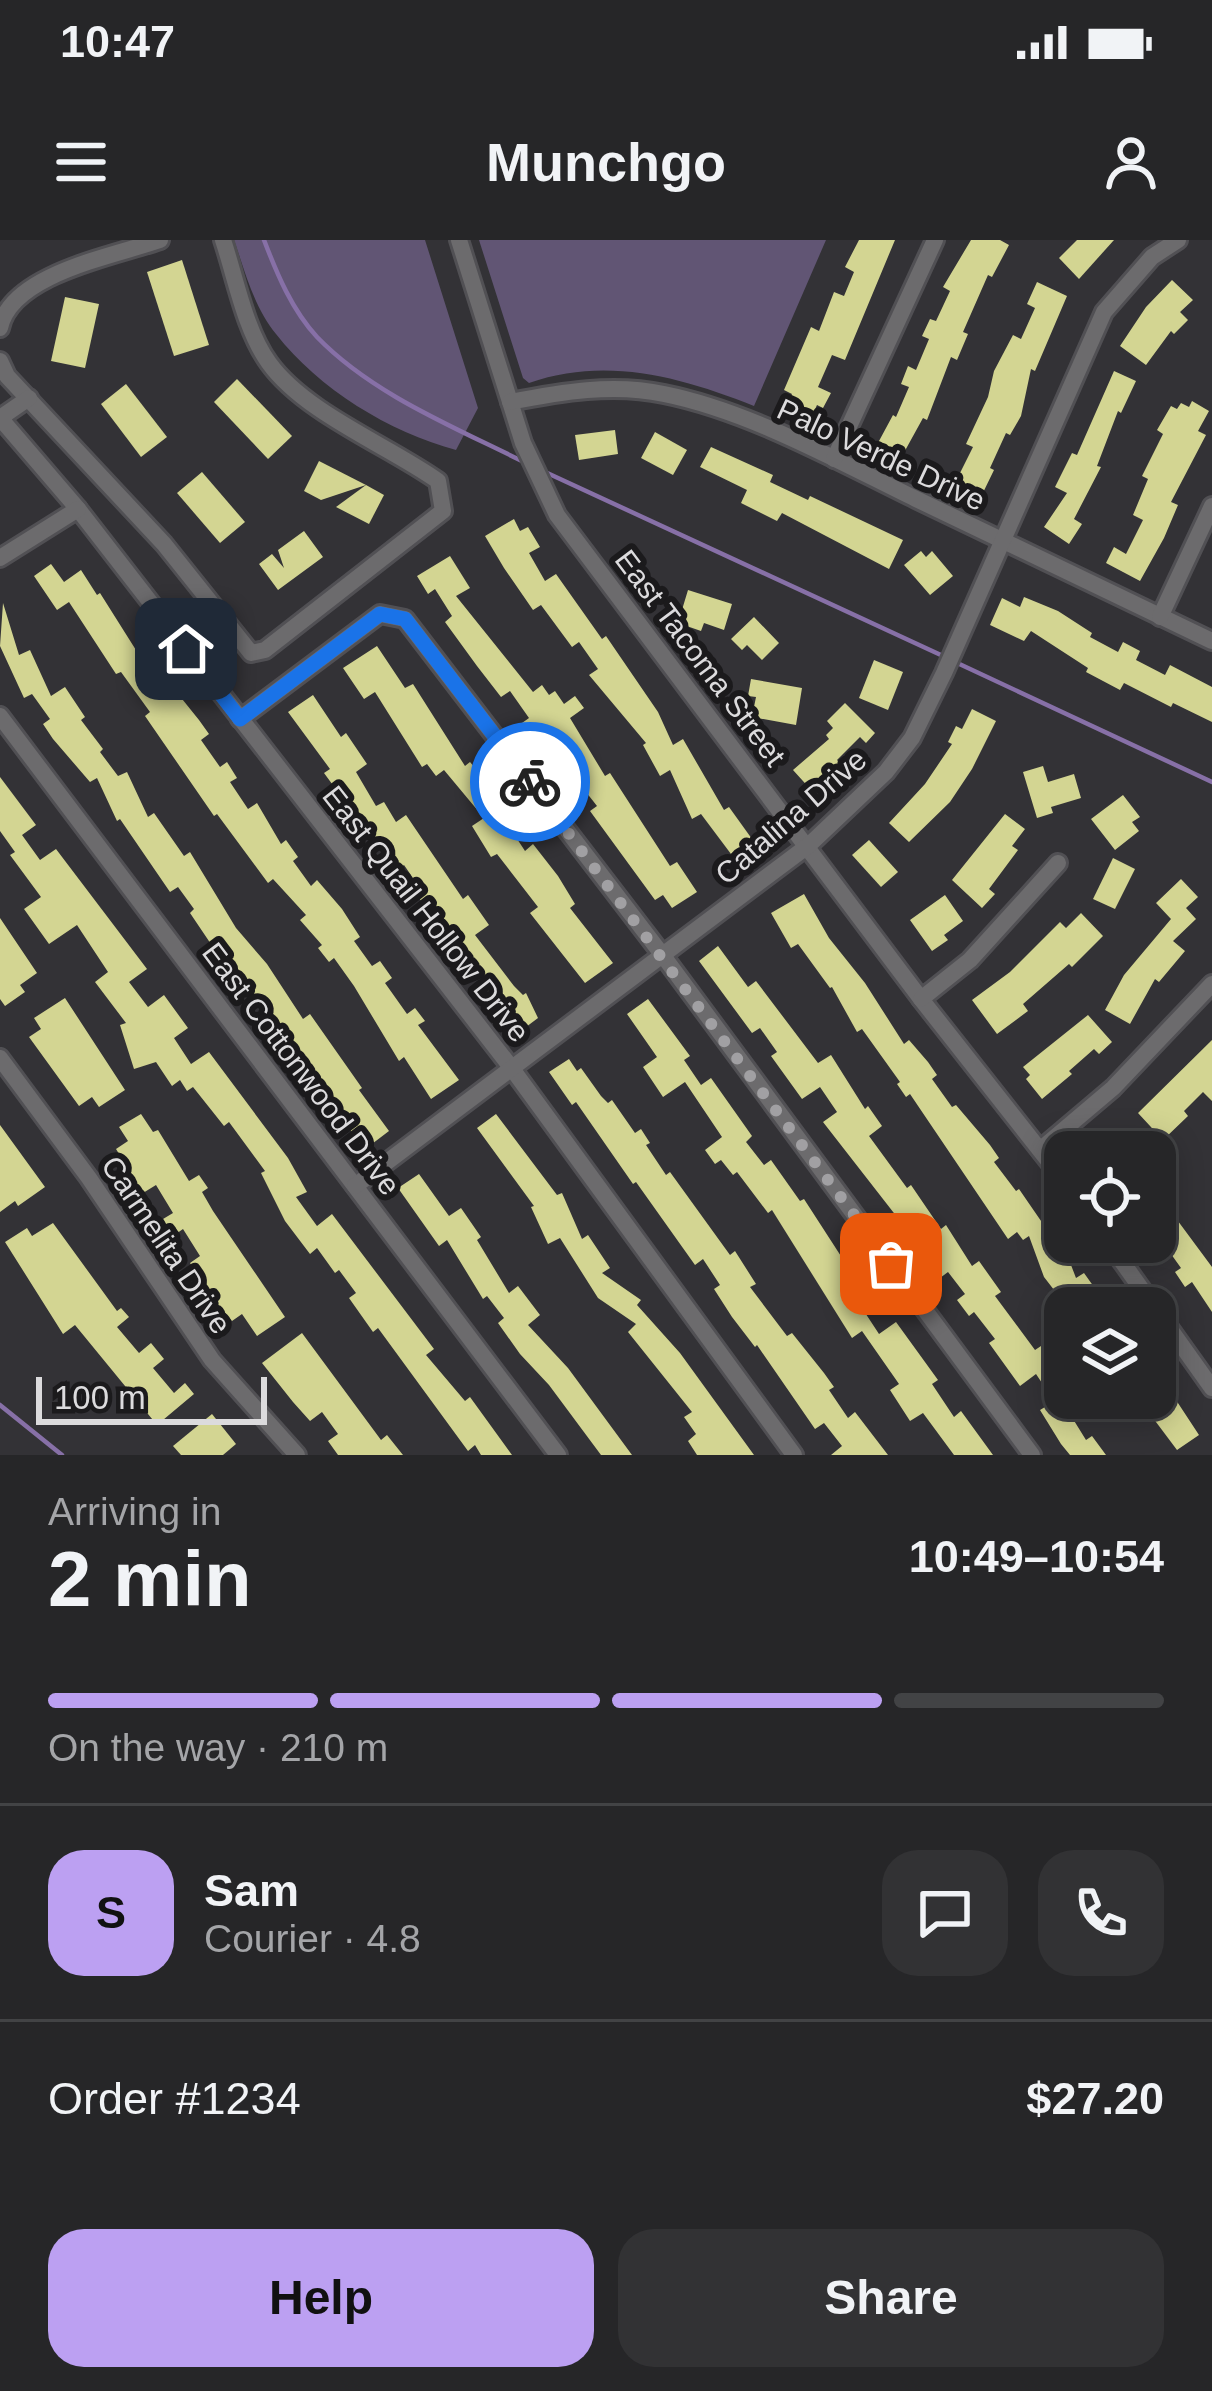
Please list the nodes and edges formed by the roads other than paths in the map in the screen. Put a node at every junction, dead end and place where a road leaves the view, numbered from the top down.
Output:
1 (160, 240) edge
2 (223, 240) edge
3 (459, 240) edge
4 (935, 240) edge
5 (1178, 240) edge
6 (0, 328) edge
7 (0, 361) edge
8 (28, 398) junction
9 (510, 402) junction
10 (0, 418) edge
11 (834, 459) junction
12 (1212, 506) edge
13 (78, 509) junction
14 (1000, 541) junction
15 (0, 558) edge
16 (1160, 617) junction
17 (1212, 641) edge
18 (0, 716) edge
19 (240, 719) junction
20 (809, 845) junction
21 (1058, 863) dead end
22 (664, 957) junction
23 (1212, 984) edge
24 (921, 999) junction
25 (0, 1058) edge
26 (510, 1066) junction
27 (1041, 1149) junction
28 (1044, 1153) edge
29 (355, 1186) junction
30 (1123, 1263) edge
31 (1212, 1388) edge
32 (297, 1455) edge
33 (558, 1455) edge
34 (794, 1455) edge
35 (1032, 1455) edge

1 - 6 street
2 - 8 street
3 - 9 street, East Tacoma Street
4 - 11 street
5 - 14 street, Catalina Drive
7 - 8 street
8 - 10 street
9 - 11 street, Palo Verde Drive
9 - 20 street, East Tacoma Street
10 - 13 street, East Quail Hollow Drive
11 - 14 street, Palo Verde Drive
12 - 16 street
13 - 15 street
13 - 19 street, East Quail Hollow Drive
14 - 16 street, Palo Verde Drive
14 - 20 street, Catalina Drive
16 - 17 street, Palo Verde Drive
18 - 29 street, East Cottonwood Drive
19 - 22 street
19 - 26 street, East Quail Hollow Drive
20 - 22 street, Catalina Drive
20 - 24 street, East Tacoma Street
21 - 24 street
22 - 26 street, Catalina Drive
22 - 35 street
23 - 27 street
24 - 27 street, East Tacoma Street
25 - 32 street, Carmelita Drive
26 - 29 street, Catalina Drive
26 - 34 street, East Quail Hollow Drive
27 - 28 street, East Tacoma Street
29 - 33 street, East Cottonwood Drive
30 - 31 street

